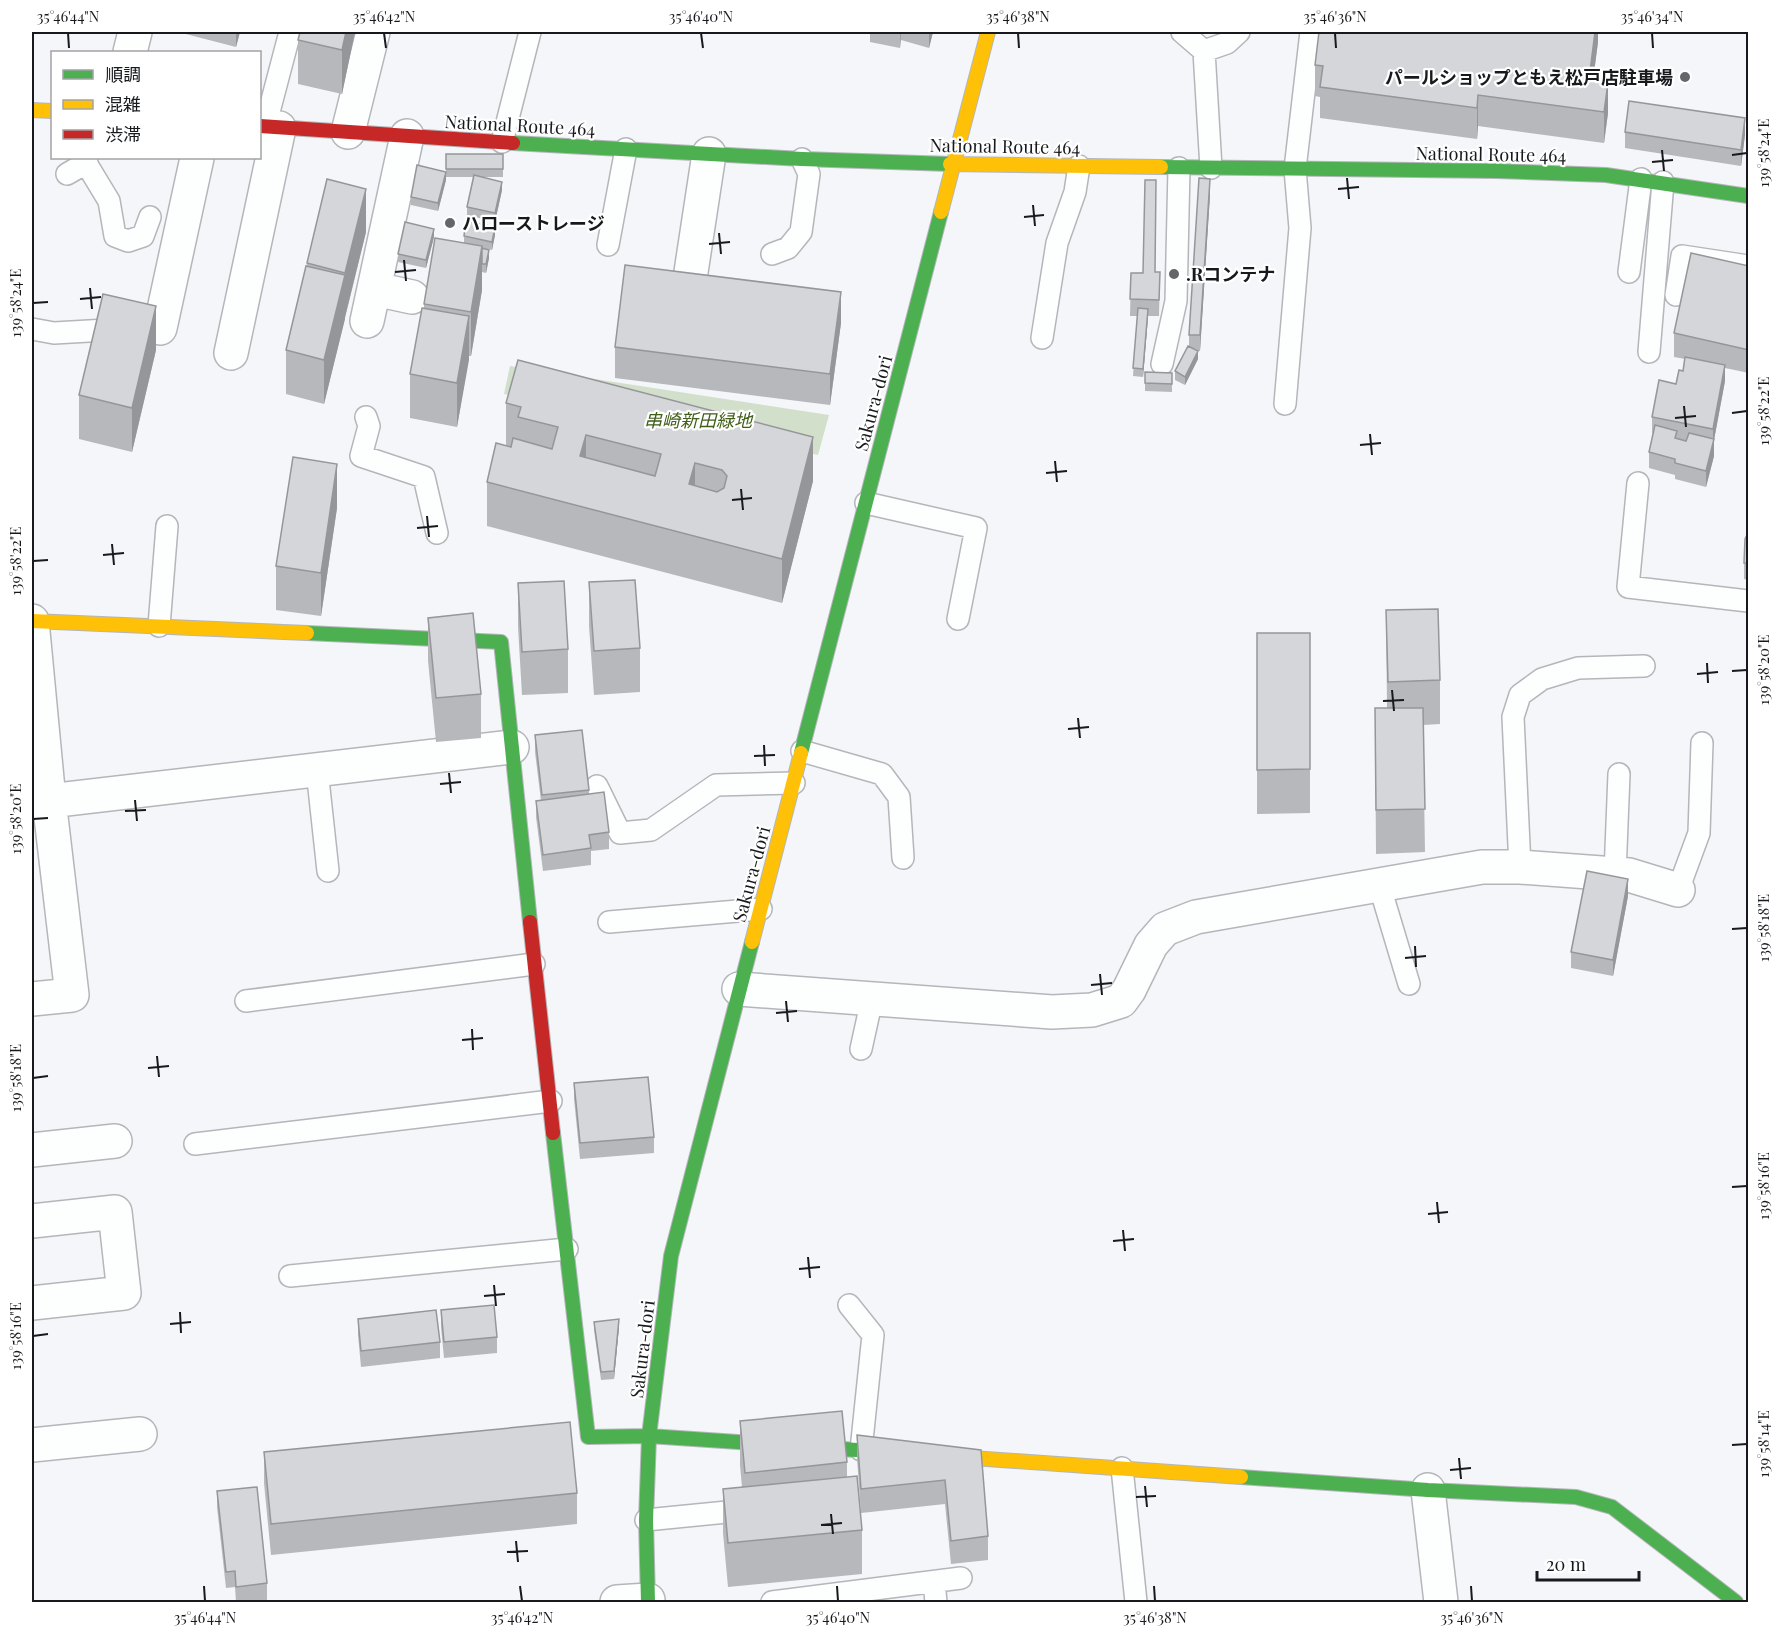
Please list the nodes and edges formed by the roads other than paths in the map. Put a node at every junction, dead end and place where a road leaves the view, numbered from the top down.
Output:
1 (135, 32) edge
2 (290, 32) edge
3 (373, 32) edge
4 (530, 32) edge
5 (988, 32) edge
6 (1182, 32) edge
7 (1239, 32) edge
8 (1311, 32) edge
9 (130, 51) edge
10 (1204, 51) junction
11 (32, 110) edge
12 (51, 111) edge
13 (268, 127) edge
14 (348, 132) junction
15 (407, 136) junction
16 (502, 142) junction
17 (626, 149) junction
18 (709, 154) junction
19 (197, 159) edge
20 (802, 159) junction
21 (87, 160) edge
22 (954, 164) junction
23 (1079, 166) junction
24 (1179, 168) junction
25 (1211, 168) junction
26 (1294, 169) junction
27 (67, 174) dead end
28 (1641, 179) junction
29 (1664, 182) junction
30 (1749, 196) edge
31 (150, 217) dead end
32 (608, 245) dead end
33 (772, 254) dead end
34 (1749, 266) edge
35 (691, 272) edge
36 (1629, 272) dead end
37 (375, 289) junction
38 (1676, 295) dead end
39 (412, 297) dead end
40 (367, 321) dead end
41 (160, 328) joint
42 (32, 329) edge
43 (1042, 338) dead end
44 (1649, 352) dead end
45 (231, 353) dead end
46 (1162, 364) dead end
47 (1286, 404) dead end
48 (366, 417) dead end
49 (1638, 483) dead end
50 (866, 503) junction
51 (167, 526) dead end
52 (437, 533) dead end
53 (1749, 601) edge
54 (958, 619) dead end
55 (32, 621) edge
56 (159, 626) junction
57 (1644, 666) dead end
58 (1702, 743) dead end
59 (512, 747) junction
60 (802, 751) junction
61 (317, 770) junction
62 (1619, 774) dead end
63 (794, 783) junction
64 (597, 786) dead end
65 (40, 802) edge
66 (903, 858) dead end
67 (1520, 867) junction
68 (328, 871) dead end
69 (1615, 874) junction
70 (1379, 884) junction
71 (1678, 890) joint
72 (761, 909) junction
73 (609, 922) dead end
74 (534, 964) junction
75 (1409, 984) dead end
76 (739, 989) junction
77 (32, 999) edge
78 (872, 999) junction
79 (246, 1001) dead end
80 (861, 1049) dead end
81 (550, 1101) junction
82 (115, 1141) dead end
83 (195, 1144) dead end
84 (32, 1150) edge
85 (32, 1221) edge
86 (567, 1249) junction
87 (290, 1276) dead end
88 (32, 1303) edge
89 (849, 1305) dead end
90 (140, 1434) dead end
91 (649, 1436) junction
92 (32, 1445) edge
93 (861, 1450) junction
94 (1122, 1468) junction
95 (1428, 1490) junction
96 (727, 1512) edge
97 (646, 1521) junction
98 (961, 1578) dead end
99 (935, 1592) edge
100 (638, 1602) edge
101 (772, 1602) edge
102 (1136, 1602) edge
103 (1441, 1602) edge
104 (1736, 1602) edge

1 - 9 street
2 - 13 lane
3 - 14 street
4 - 16 lane
5 - 22 main road, Sakura-dori
6 - 10 lane
7 - 10 lane
8 - 26 lane
10 - 25 lane
11 - 12 main road
13 - 14 main road, National Route 464
13 - 45 street
14 - 15 main road, National Route 464
15 - 16 main road, National Route 464
15 - 37 street
16 - 17 main road, National Route 464
17 - 18 main road, National Route 464
17 - 32 lane
18 - 20 main road, National Route 464
18 - 35 street
19 - 41 street
20 - 22 main road, National Route 464
20 - 33 lane
21 - 27 lane
21 - 31 lane
22 - 23 main road, National Route 464
22 - 50 main road, Sakura-dori
23 - 24 main road, National Route 464
23 - 43 lane
24 - 25 main road, National Route 464
24 - 46 lane
25 - 26 main road, National Route 464
26 - 28 main road, National Route 464
26 - 47 lane
28 - 29 main road, National Route 464
28 - 36 lane
29 - 30 main road, National Route 464
29 - 44 lane
34 - 38 lane
37 - 39 street
37 - 40 street
41 - 42 lane
48 - 52 lane
49 - 53 lane
50 - 54 lane
50 - 60 main road, Sakura-dori
51 - 56 lane
55 - 56 main road
55 - 65 street
56 - 59 main road
57 - 67 lane
58 - 71 lane
59 - 61 street
59 - 74 main road
60 - 63 main road, Sakura-dori
60 - 66 lane
61 - 65 street
61 - 68 lane
62 - 69 lane
63 - 64 lane
63 - 72 main road, Sakura-dori
65 - 77 street
67 - 69 street
67 - 70 street
69 - 71 street
70 - 75 lane
70 - 78 street
72 - 73 lane
72 - 76 main road, Sakura-dori
74 - 79 lane
74 - 81 main road
76 - 78 street
76 - 91 main road, Sakura-dori
78 - 80 lane
81 - 83 lane
81 - 86 main road
82 - 84 street
85 - 88 street
86 - 87 lane
86 - 91 main road
89 - 93 lane
90 - 92 street
91 - 93 main road
91 - 97 main road, Sakura-dori
93 - 94 main road
94 - 95 main road
94 - 102 lane
95 - 103 street
95 - 104 main road
96 - 97 lane
97 - 100 main road, Sakura-dori
98 - 99 lane
99 - 101 lane

